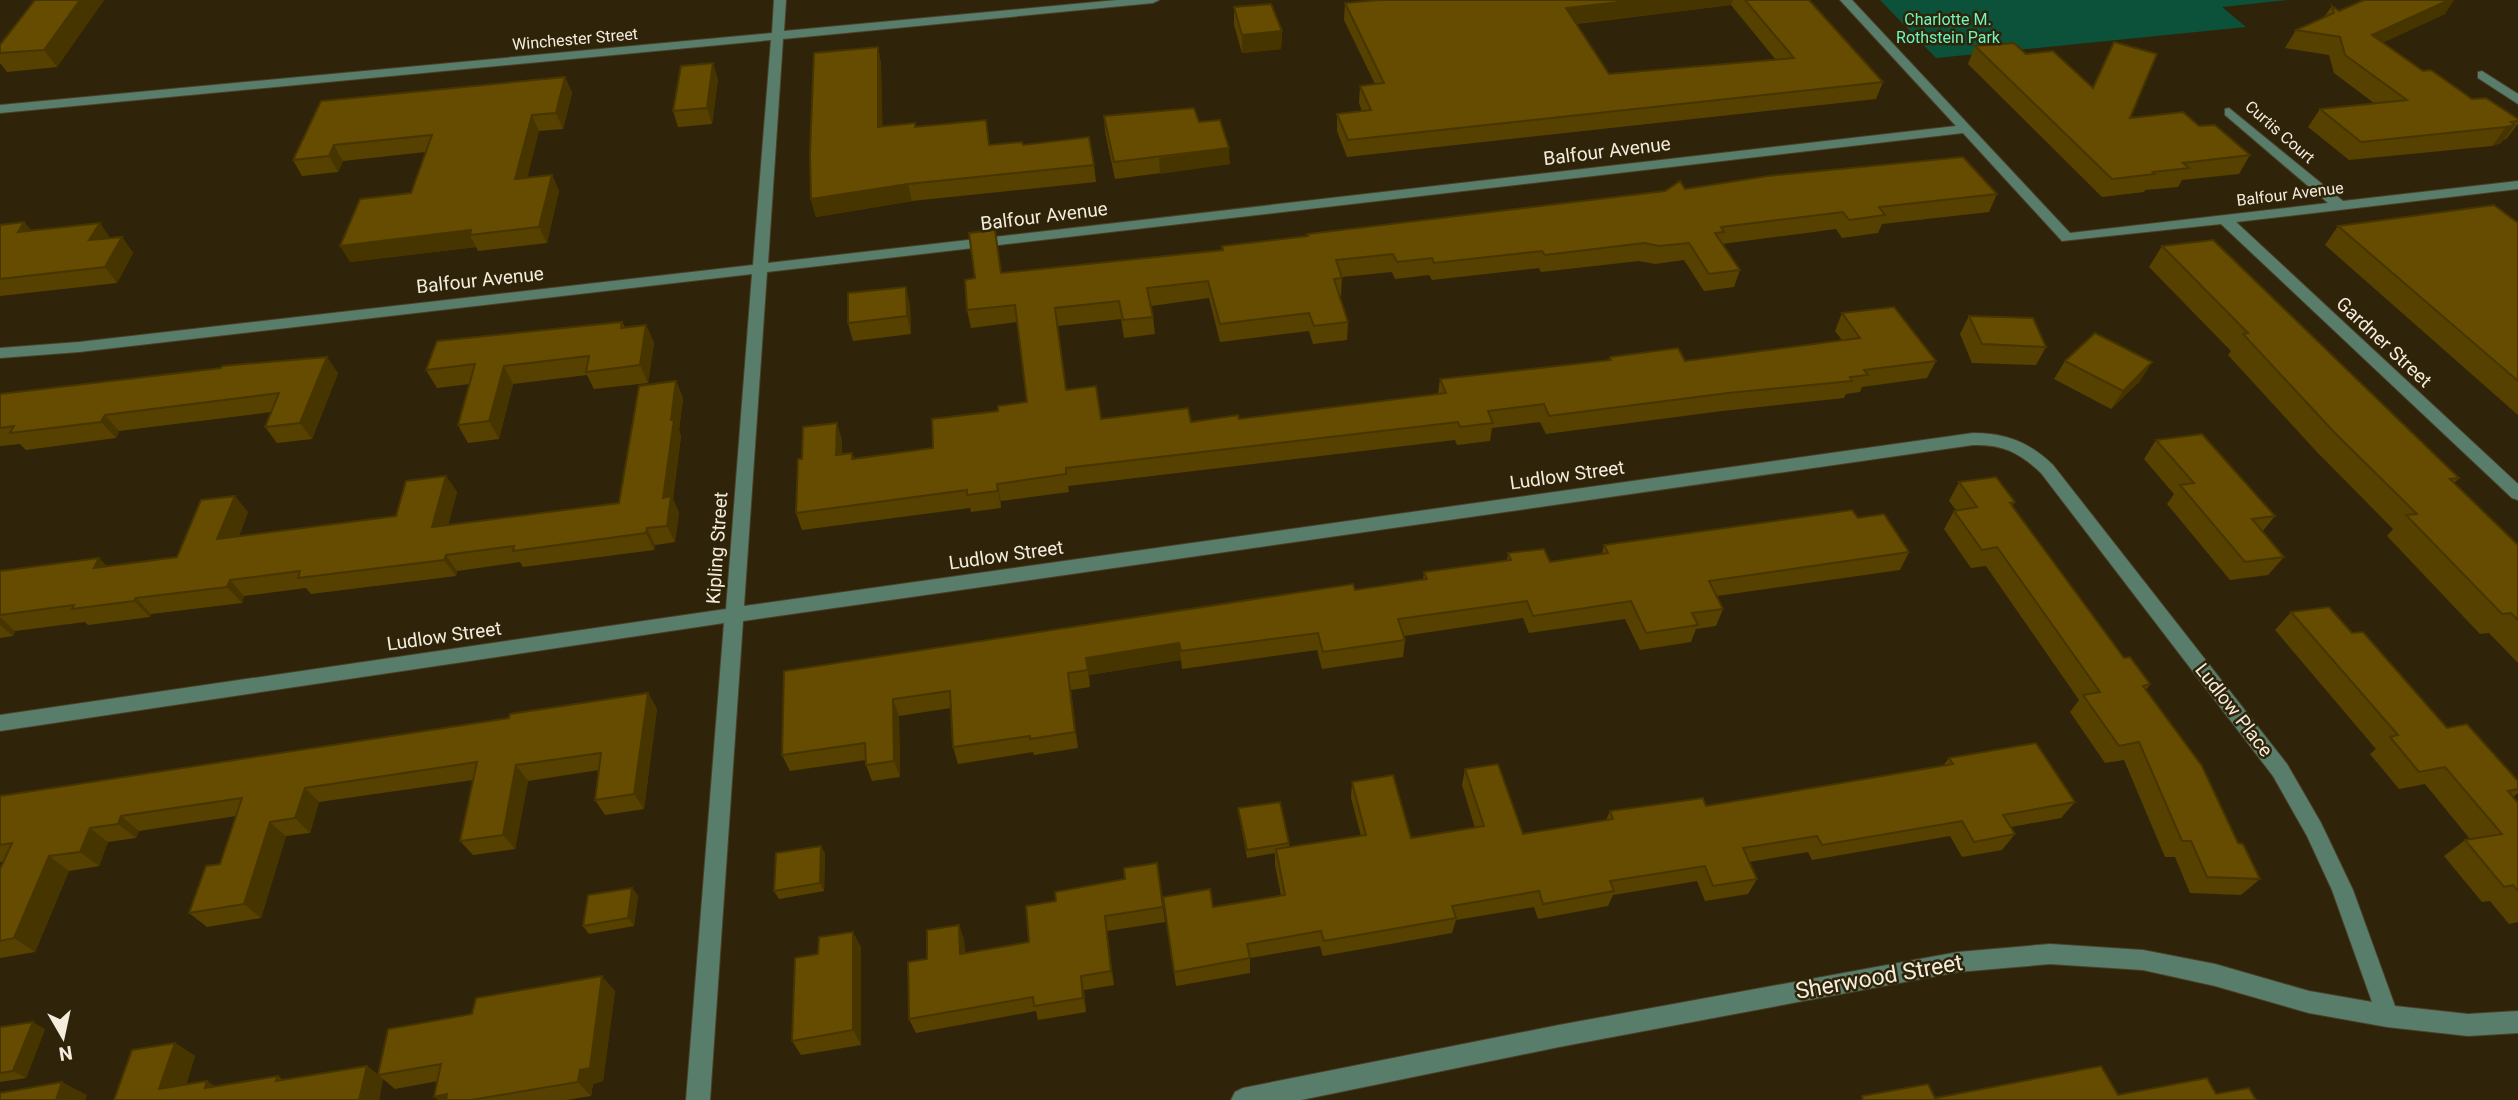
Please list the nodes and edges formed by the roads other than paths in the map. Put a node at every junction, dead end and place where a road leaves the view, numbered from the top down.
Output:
1 (780, 0) edge
2 (1153, 0) edge
3 (1846, 0) edge
4 (778, 36) junction
5 (2482, 75) dead end
6 (2518, 100) edge
7 (0, 109) edge
8 (2229, 112) dead end
9 (1967, 129) junction
10 (2518, 185) edge
11 (2501, 187) junction
12 (2518, 200) edge
13 (2340, 206) junction
14 (2224, 219) junction
15 (759, 268) junction
16 (0, 353) edge
17 (2017, 443) joint
18 (2518, 494) edge
19 (734, 615) junction
20 (0, 723) edge
21 (2387, 1016) junction
22 (2518, 1022) edge
23 (698, 1100) edge
24 (1243, 1100) edge

1 - 4 street, Kipling Street
2 - 4 street, Winchester Street
3 - 9 street
4 - 7 street, Winchester Street
4 - 15 street, Kipling Street
5 - 6 street
8 - 13 street, Curtis Court
9 - 14 street, Balfour Avenue
9 - 15 street, Balfour Avenue
10 - 11 street, Balfour Avenue
11 - 12 street
11 - 13 street, Balfour Avenue
13 - 14 street, Balfour Avenue
14 - 18 street, Gardner Street
15 - 16 street, Balfour Avenue
15 - 19 street, Kipling Street
17 - 19 street, Ludlow Street
17 - 21 street, Ludlow Place
19 - 20 street, Ludlow Street
19 - 23 street, Kipling Street
21 - 22 street, Sherwood Street
21 - 24 street, Sherwood Street

